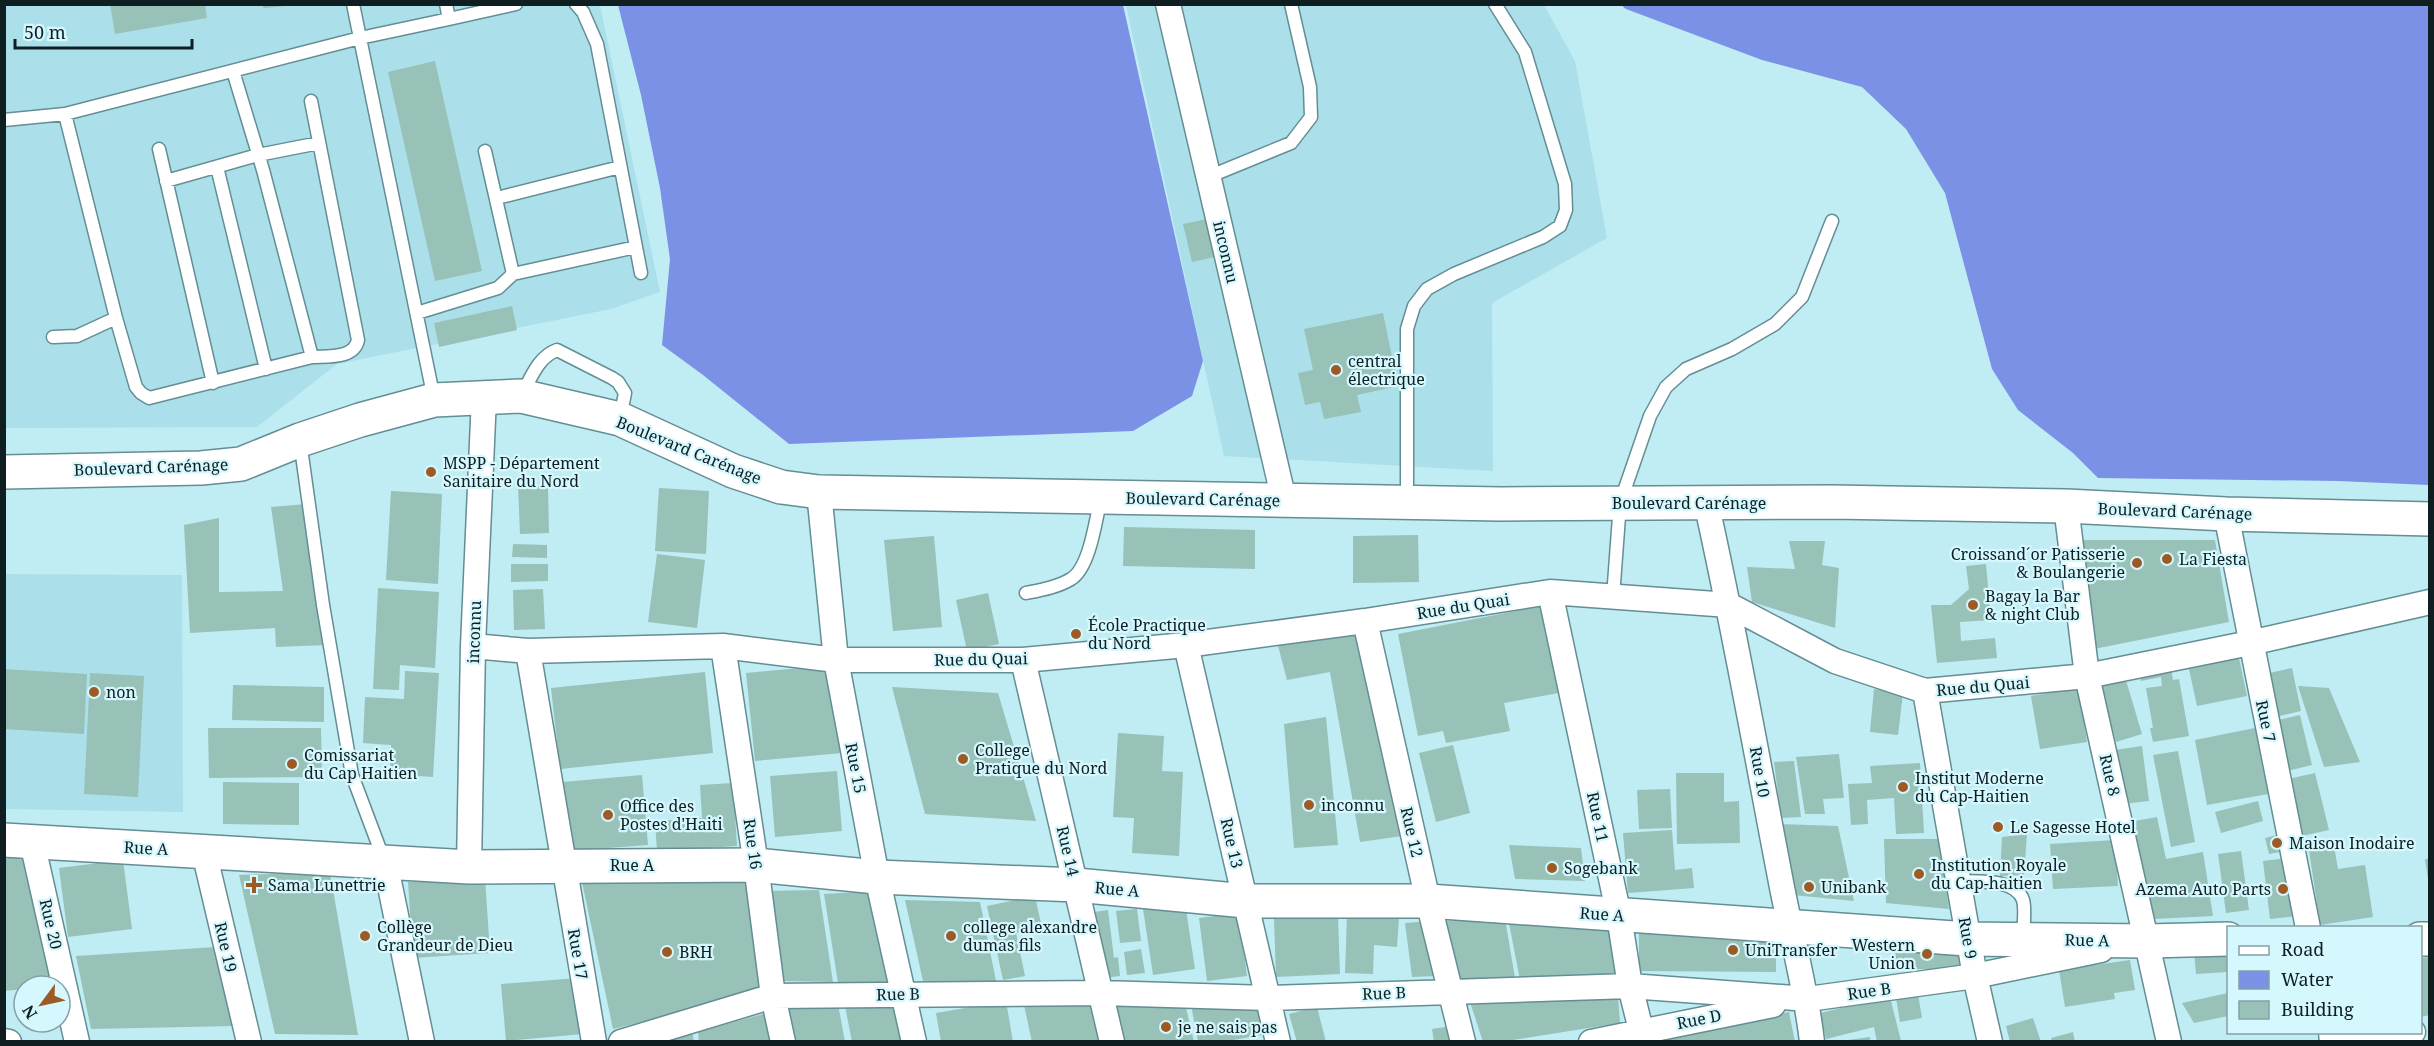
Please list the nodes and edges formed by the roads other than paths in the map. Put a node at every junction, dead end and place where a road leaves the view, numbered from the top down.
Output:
1 (353, 4) edge
2 (446, 4) edge
3 (516, 4) edge
4 (576, 4) edge
5 (1168, 4) edge
6 (1291, 4) edge
7 (1495, 4) edge
8 (449, 19) junction
9 (360, 38) junction
10 (233, 71) junction
11 (311, 101) dead end
12 (65, 114) junction
13 (4, 120) edge
14 (319, 143) junction
15 (159, 149) dead end
16 (485, 151) dead end
17 (258, 154) junction
18 (217, 166) junction
19 (620, 167) junction
20 (1208, 177) junction
21 (166, 181) junction
22 (497, 198) junction
23 (1832, 221) dead end
24 (636, 247) junction
25 (641, 273) dead end
26 (513, 274) junction
27 (417, 313) junction
28 (116, 318) junction
29 (53, 337) dead end
30 (312, 357) junction
31 (266, 369) junction
32 (213, 382) junction
33 (521, 396) junction
34 (484, 397) junction
35 (435, 400) junction
36 (620, 419) junction
37 (300, 440) junction
38 (4, 472) edge
39 (819, 492) junction
40 (1101, 497) junction
41 (1284, 500) junction
42 (1407, 502) junction
43 (1706, 502) junction
44 (1620, 503) junction
45 (2066, 506) junction
46 (2226, 514) junction
47 (2430, 519) edge
48 (1550, 592) junction
49 (1026, 593) dead end
50 (1613, 597) junction
51 (2430, 602) edge
52 (1729, 605) junction
53 (1365, 621) junction
54 (2250, 643) junction
55 (1186, 645) junction
56 (473, 646) junction
57 (723, 646) junction
58 (528, 651) junction
59 (836, 660) junction
60 (1023, 660) junction
61 (2087, 676) junction
62 (1925, 691) junction
63 (18, 841) edge
64 (204, 852) junction
65 (385, 862) junction
66 (756, 865) junction
67 (563, 866) junction
68 (469, 867) junction
69 (877, 877) junction
70 (1958, 882) junction
71 (1076, 885) junction
72 (1246, 901) junction
73 (1428, 901) junction
74 (1619, 916) junction
75 (1788, 925) junction
76 (2308, 926) edge
77 (1968, 939) junction
78 (2023, 939) junction
79 (2227, 939) edge
80 (2148, 941) junction
81 (1975, 976) junction
82 (1630, 986) junction
83 (1449, 991) junction
84 (1101, 993) junction
85 (902, 994) junction
86 (773, 996) junction
87 (1268, 998) junction
88 (1808, 999) junction
89 (2399, 1034) edge
90 (1643, 1036) edge
91 (4, 1041) edge
92 (9, 1041) edge
93 (77, 1041) edge
94 (249, 1041) edge
95 (423, 1041) edge
96 (594, 1041) edge
97 (621, 1041) edge
98 (783, 1041) edge
99 (914, 1041) edge
100 (1112, 1041) edge
101 (1278, 1041) edge
102 (1463, 1041) edge
103 (1590, 1041) edge
104 (1812, 1041) edge
105 (1990, 1041) edge
106 (2169, 1041) edge
107 (2348, 1041) edge

1 - 9 lane
2 - 8 lane
3 - 8 lane
4 - 19 lane
5 - 20 street, inconnu
6 - 20 lane
7 - 42 lane
8 - 9 lane
9 - 10 lane
9 - 27 lane
10 - 12 lane
10 - 17 lane
11 - 14 lane
12 - 13 lane
12 - 28 lane
14 - 17 lane
14 - 30 lane
15 - 21 lane
16 - 22 lane
17 - 18 lane
17 - 30 lane
18 - 21 lane
18 - 31 lane
19 - 22 lane
19 - 24 lane
20 - 41 street, inconnu
21 - 32 lane
22 - 26 lane
23 - 44 lane
24 - 25 lane
24 - 26 lane
26 - 27 lane
27 - 35 lane
28 - 29 lane
28 - 32 lane
30 - 31 lane
31 - 32 lane
33 - 34 street, Boulevard Carénage
33 - 36 street, Boulevard Carénage
33 - 36 lane
34 - 35 street, Boulevard Carénage
34 - 56 street, inconnu
35 - 37 street, Boulevard Carénage
36 - 39 street, Boulevard Carénage
37 - 38 street, Boulevard Carénage
37 - 65 lane
39 - 40 street, Boulevard Carénage
39 - 59 street, Rue 15
40 - 41 street, Boulevard Carénage
40 - 49 lane
41 - 42 street, Boulevard Carénage
42 - 44 street, Boulevard Carénage
43 - 44 street, Boulevard Carénage
43 - 45 street, Boulevard Carénage
43 - 52 street, Rue 10
44 - 50 lane
45 - 46 street, Boulevard Carénage
45 - 61 street, Rue 8
46 - 47 street, Boulevard Carénage
46 - 54 street, Rue 7
48 - 50 street, Rue du Quai
48 - 53 street, Rue du Quai
48 - 74 street, Rue 11
50 - 52 street, Rue du Quai
51 - 54 street, Rue du Quai
52 - 62 street, Rue du Quai
52 - 75 street, Rue 10
53 - 55 street, Rue du Quai
53 - 73 street, Rue 12
54 - 61 street, Rue du Quai
54 - 76 street, Rue 7
55 - 60 street, Rue du Quai
55 - 72 street, Rue 13
56 - 58 street, Rue du Quai
56 - 68 street, inconnu
57 - 58 street, Rue du Quai
57 - 59 street, Rue du Quai
57 - 66 street, Rue 16
58 - 67 street
59 - 60 street, Rue du Quai
59 - 69 street, Rue 15
60 - 71 street, Rue 14
61 - 62 street, Rue du Quai
61 - 80 street, Rue 8
62 - 70 street, Rue 9
63 - 64 street, Rue A
63 - 93 street, Rue 20
64 - 65 street, Rue A
64 - 94 street, Rue 19
65 - 68 street, Rue A
65 - 95 street
66 - 67 street, Rue A
66 - 69 street, Rue A
66 - 86 street, Rue 16
67 - 68 street, Rue A
67 - 96 street, Rue 17
69 - 71 street, Rue A
69 - 85 street, Rue 15
70 - 77 street, Rue 9
70 - 78 lane
71 - 72 street, Rue A
71 - 84 street, Rue 14
72 - 73 street, Rue A
72 - 87 street, Rue 13
73 - 74 street, Rue A
73 - 83 street, Rue 12
74 - 75 street, Rue A
74 - 82 street, Rue 11
75 - 77 street, Rue A
75 - 88 street, Rue 10
77 - 78 street, Rue A
77 - 81 street, Rue 9
78 - 80 street, Rue A
79 - 80 street, Rue A
80 - 81 street, Rue B
80 - 106 street, Rue 8
81 - 88 street, Rue B
81 - 105 street, Rue 9
82 - 83 street, Rue B
82 - 88 street, Rue B
82 - 90 street, Rue 11
83 - 87 street, Rue B
83 - 102 street, Rue 12
84 - 85 street, Rue B
84 - 87 street, Rue B
84 - 100 street, Rue 14
85 - 86 street, Rue B
85 - 99 street, Rue 15
86 - 97 street, Rue B
86 - 98 street, Rue 16
87 - 101 street, Rue 13
88 - 90 street, Rue D
88 - 104 street, Rue 10
89 - 107 street
90 - 103 street, Rue D
91 - 92 street

